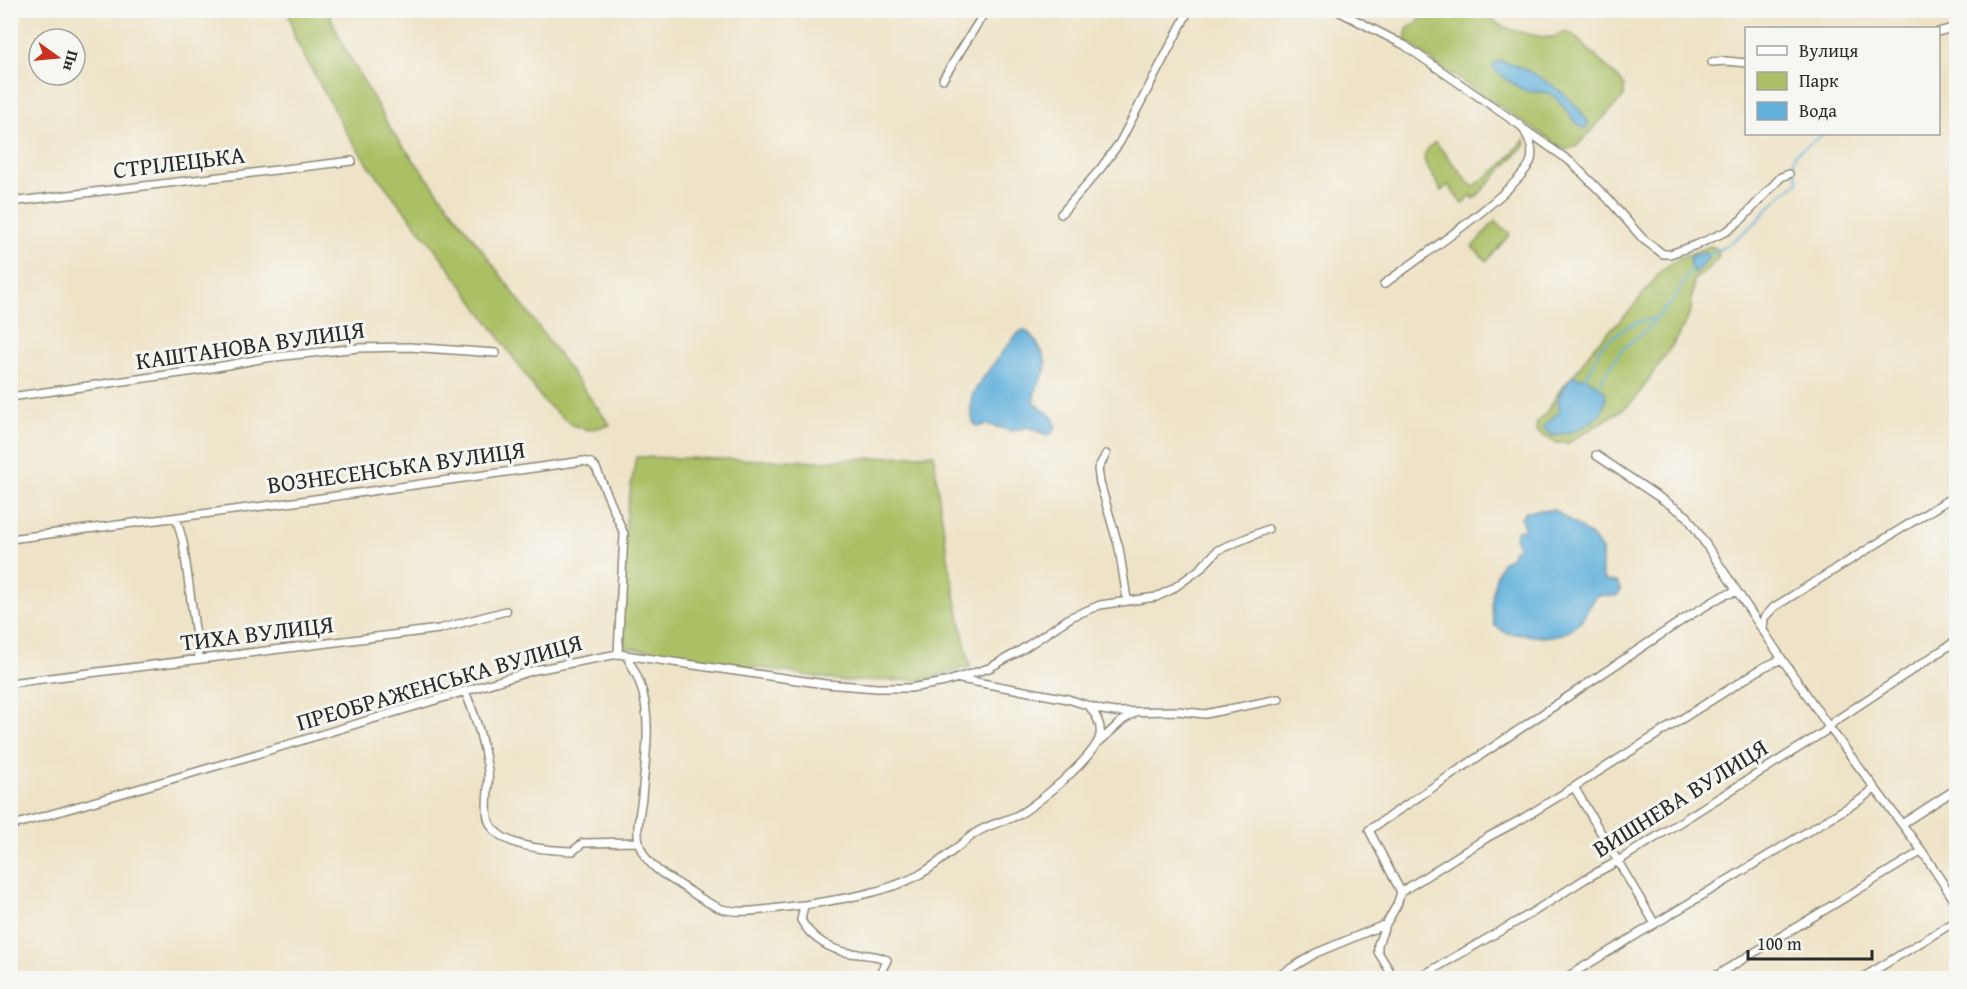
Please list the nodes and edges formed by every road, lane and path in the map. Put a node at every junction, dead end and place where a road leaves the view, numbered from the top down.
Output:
1 (986, 10) edge
2 (1189, 10) edge
3 (1336, 10) edge
4 (1956, 27) edge
5 (1940, 31) edge
6 (1712, 62) dead end
7 (1745, 63) edge
8 (943, 79) dead end
9 (1521, 126) junction
10 (352, 161) dead end
11 (1790, 174) dead end
12 (10, 201) edge
13 (1061, 213) dead end
14 (1384, 284) dead end
15 (496, 353) dead end
16 (10, 397) edge
17 (1106, 454) dead end
18 (1596, 455) dead end
19 (1956, 495) edge
20 (176, 517) junction
21 (1268, 529) dead end
22 (10, 539) edge
23 (1736, 591) junction
24 (1127, 599) junction
25 (506, 610) dead end
26 (1763, 632) junction
27 (1956, 641) edge
28 (622, 655) junction
29 (199, 658) junction
30 (1782, 659) junction
31 (958, 678) junction
32 (10, 683) edge
33 (465, 691) junction
34 (1279, 699) dead end
35 (1089, 706) junction
36 (1136, 712) junction
37 (1829, 727) junction
38 (1098, 742) junction
39 (1574, 787) junction
40 (1875, 788) junction
41 (1956, 789) edge
42 (1902, 824) junction
43 (10, 826) edge
44 (639, 842) junction
45 (1922, 851) junction
46 (1618, 861) junction
47 (1401, 892) junction
48 (1956, 903) edge
49 (804, 906) junction
50 (1956, 921) edge
51 (1386, 924) junction
52 (1655, 924) junction
53 (878, 978) edge
54 (1275, 978) edge
55 (1394, 978) edge
56 (1418, 978) edge
57 (1565, 978) edge
58 (1712, 978) edge
59 (1862, 978) edge

1 - 8 street
2 - 13 street
3 - 9 street
4 - 5 street
6 - 7 street
9 - 11 street
9 - 14 street
10 - 12 street, СТРІЛЕЦЬКА
15 - 16 street, КАШТАНОВА ВУЛИЦЯ
17 - 24 street
18 - 23 street
19 - 26 street
20 - 22 street, ВОЗНЕСЕНСЬКА ВУЛИЦЯ
20 - 28 street, ВОЗНЕСЕНСЬКА ВУЛИЦЯ
20 - 29 street
21 - 24 street, ПРЕОБРАЖЕНСЬКА ВУЛИЦЯ
23 - 26 street
23 - 47 street
24 - 31 street, ПРЕОБРАЖЕНСЬКА ВУЛИЦЯ
25 - 29 street, ТИХА ВУЛИЦЯ
26 - 30 street
27 - 37 street, ВИШНЕВА ВУЛИЦЯ
28 - 31 street, ПРЕОБРАЖЕНСЬКА ВУЛИЦЯ
28 - 33 street, ПРЕОБРАЖЕНСЬКА ВУЛИЦЯ
28 - 44 street
29 - 32 street, ТИХА ВУЛИЦЯ
30 - 37 street
30 - 39 street
31 - 35 street, ПРЕОБРАЖЕНСЬКА ВУЛИЦЯ
33 - 43 street, ПРЕОБРАЖЕНСЬКА ВУЛИЦЯ
33 - 44 street
34 - 36 street, ПРЕОБРАЖЕНСЬКА ВУЛИЦЯ
35 - 36 street, ПРЕОБРАЖЕНСЬКА ВУЛИЦЯ
35 - 38 street
36 - 38 street
37 - 40 street
37 - 46 street, ВИШНЕВА ВУЛИЦЯ
38 - 49 street
39 - 46 street
39 - 47 street
40 - 42 street
40 - 52 street
41 - 42 street
42 - 45 street
44 - 49 street
45 - 48 street
45 - 58 street
46 - 52 street
46 - 56 street, ВИШНЕВА ВУЛИЦЯ
47 - 51 street
49 - 53 street
50 - 59 street
51 - 54 street
51 - 55 street
52 - 57 street

